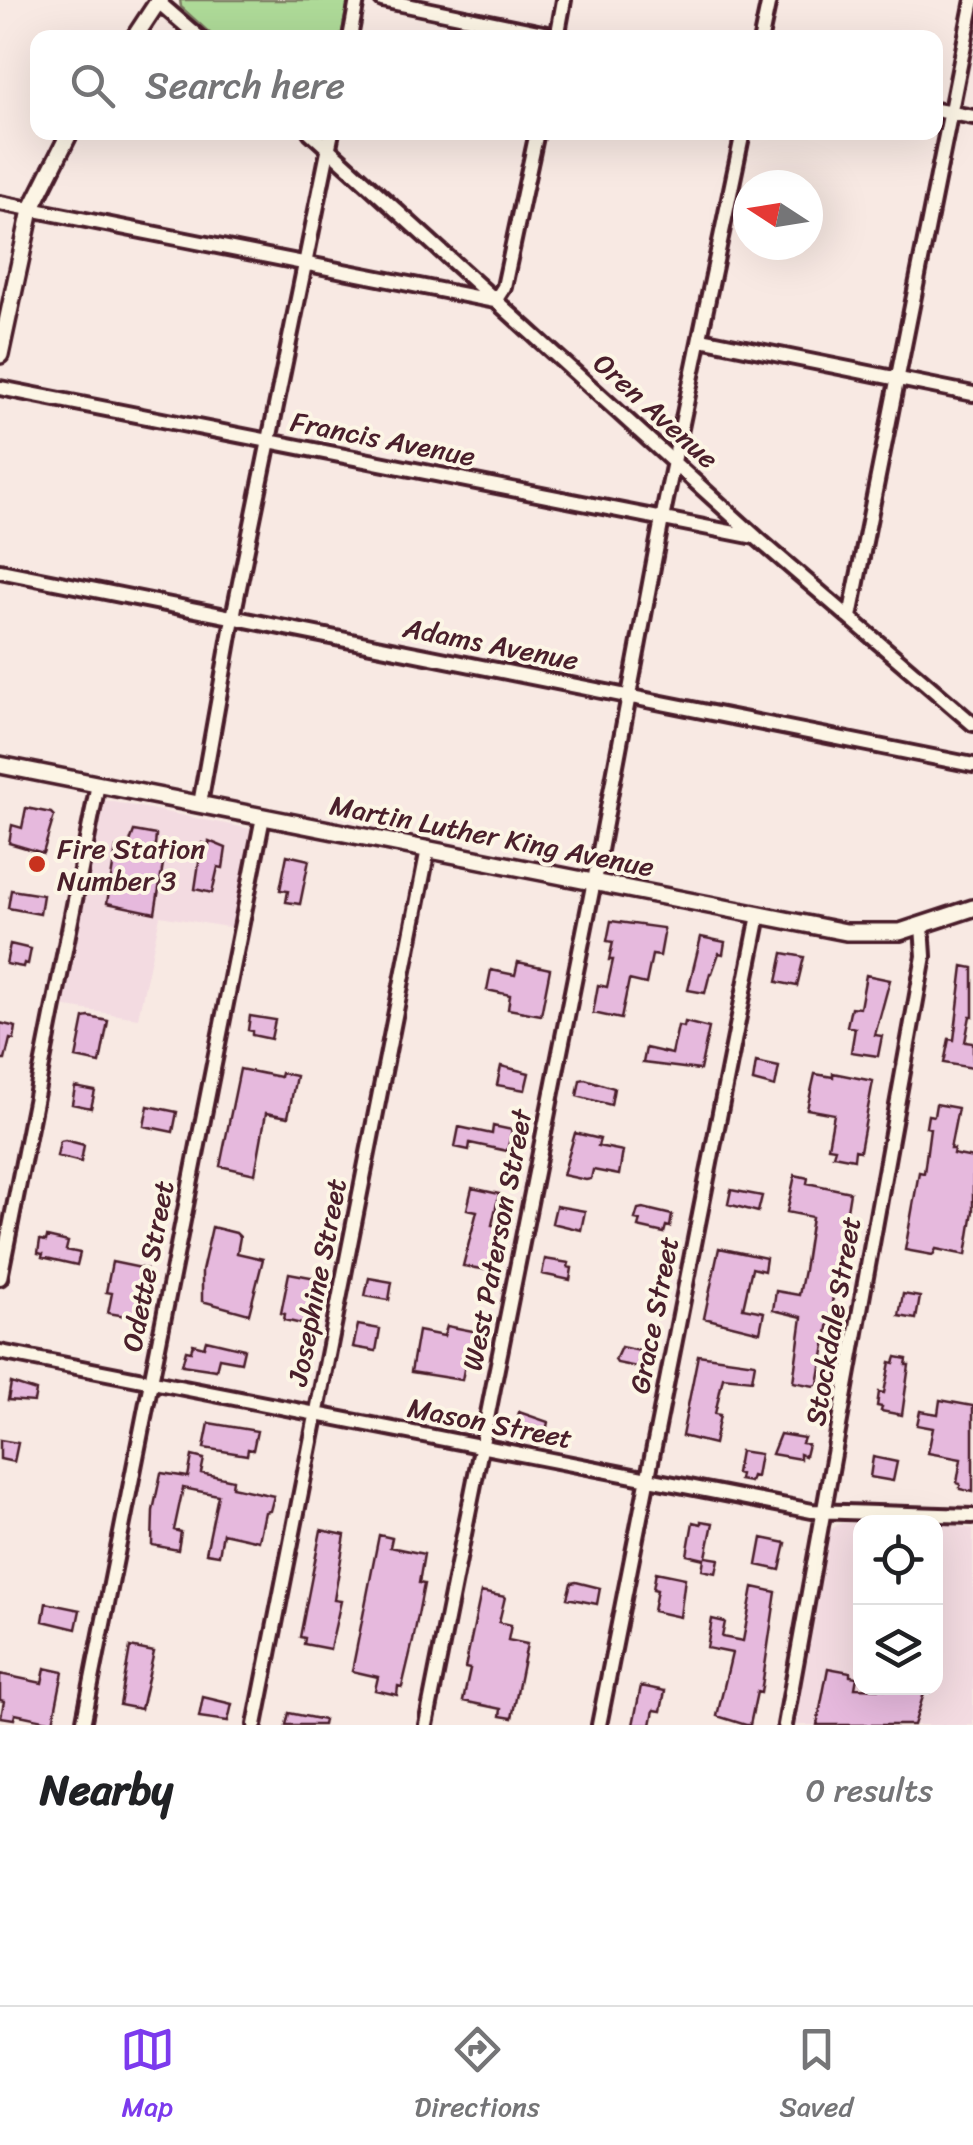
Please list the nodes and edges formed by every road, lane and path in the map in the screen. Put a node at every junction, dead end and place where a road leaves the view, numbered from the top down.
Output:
1 (158, 0) edge
2 (357, 0) edge
3 (382, 0) edge
4 (564, 0) edge
5 (769, 0) edge
6 (973, 0) edge
7 (139, 30) edge
8 (191, 30) edge
9 (351, 30) edge
10 (526, 30) edge
11 (561, 30) edge
12 (763, 30) edge
13 (943, 112) edge
14 (950, 113) junction
15 (973, 118) edge
16 (66, 140) edge
17 (319, 140) edge
18 (331, 140) edge
19 (535, 140) edge
20 (741, 140) edge
21 (329, 149) junction
22 (0, 203) edge
23 (31, 210) junction
24 (304, 264) junction
25 (495, 301) junction
26 (701, 339) junction
27 (0, 355) edge
28 (897, 379) junction
29 (0, 388) edge
30 (973, 394) edge
31 (268, 442) junction
32 (675, 460) junction
33 (662, 519) junction
34 (757, 538) junction
35 (0, 571) edge
36 (850, 617) junction
37 (233, 619) junction
38 (627, 696) junction
39 (973, 724) edge
40 (0, 765) edge
41 (973, 765) edge
42 (98, 784) junction
43 (200, 804) junction
44 (263, 817) junction
45 (428, 849) junction
46 (594, 882) junction
47 (973, 908) edge
48 (759, 914) junction
49 (922, 926) junction
50 (0, 1278) edge
51 (0, 1352) edge
52 (151, 1382) junction
53 (317, 1414) junction
54 (482, 1447) junction
55 (647, 1480) junction
56 (823, 1512) junction
57 (973, 1516) edge
58 (83, 1725) edge
59 (256, 1725) edge
60 (426, 1725) edge
61 (599, 1725) edge
62 (784, 1725) edge

1 - 7 street
1 - 8 street
2 - 9 street
3 - 10 street
4 - 11 street
5 - 12 street
6 - 14 street
13 - 14 street
14 - 15 street
14 - 28 street
16 - 23 street
17 - 21 street, Oren Avenue
18 - 21 street
19 - 25 street
20 - 26 street, West Paterson Street
21 - 24 street
21 - 25 street, Oren Avenue
22 - 23 street
23 - 24 street
23 - 27 street
24 - 25 street
24 - 31 street
25 - 32 street, Oren Avenue
26 - 28 street
26 - 32 street, West Paterson Street
28 - 30 street
28 - 36 street
29 - 31 street, Francis Avenue
31 - 33 street, Francis Avenue
31 - 37 street
32 - 33 street, West Paterson Street
32 - 34 street, Oren Avenue
33 - 34 street, Francis Avenue
33 - 38 street, West Paterson Street
34 - 36 street, Oren Avenue
35 - 37 street, Adams Avenue
36 - 39 street, Oren Avenue
37 - 38 street, Adams Avenue
37 - 43 street
38 - 41 street, Adams Avenue
38 - 46 street, West Paterson Street
40 - 42 street, Martin Luther King Avenue
42 - 43 street, Martin Luther King Avenue
42 - 50 street
43 - 44 street, Martin Luther King Avenue
44 - 45 street, Martin Luther King Avenue
44 - 52 street, Odette Street
45 - 46 street, Martin Luther King Avenue
45 - 53 street, Josephine Street
46 - 48 street, Martin Luther King Avenue
46 - 54 street, West Paterson Street
47 - 49 street, Martin Luther King Avenue
48 - 49 street, Martin Luther King Avenue
48 - 55 street, Grace Street
49 - 56 street, Stockdale Street
51 - 52 street, Mason Street
52 - 53 street, Mason Street
52 - 58 street, Odette Street
53 - 54 street, Mason Street
53 - 59 street, Josephine Street
54 - 55 street, Mason Street
54 - 60 street, West Paterson Street
55 - 56 street, Mason Street
55 - 61 street, Grace Street
56 - 57 street, Mason Street
56 - 62 street, Stockdale Street

